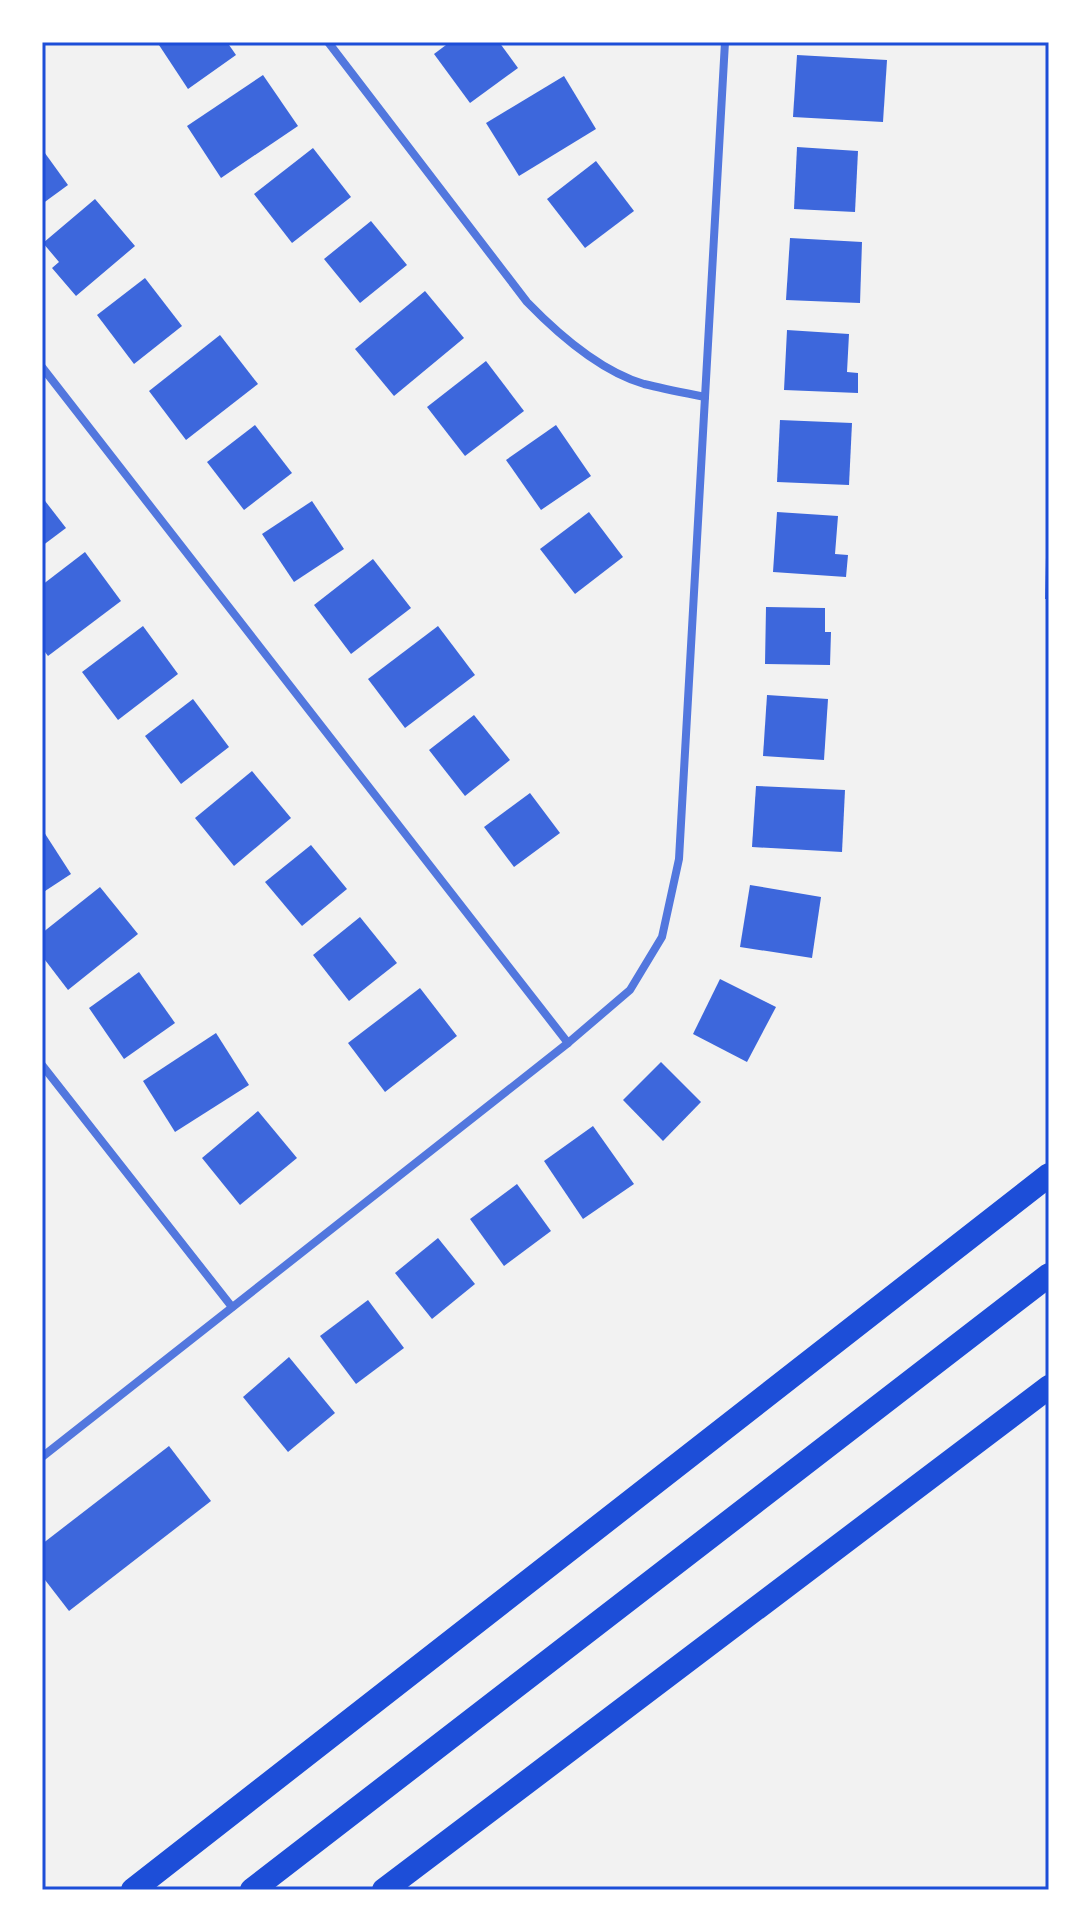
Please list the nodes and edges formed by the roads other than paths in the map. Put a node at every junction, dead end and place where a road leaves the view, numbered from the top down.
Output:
1 (328, 42) edge
2 (725, 42) edge
3 (42, 367) edge
4 (705, 397) junction
5 (568, 1043) junction
6 (42, 1065) edge
7 (1049, 1175) edge
8 (1049, 1275) edge
9 (232, 1307) junction
10 (1049, 1387) edge
11 (42, 1457) edge
12 (133, 1890) edge
13 (252, 1890) edge
14 (384, 1890) edge

1 - 4 street
2 - 4 street
3 - 5 street
4 - 5 street
5 - 9 street
6 - 9 street
7 - 12 highway
8 - 13 highway
9 - 11 street
10 - 14 highway

